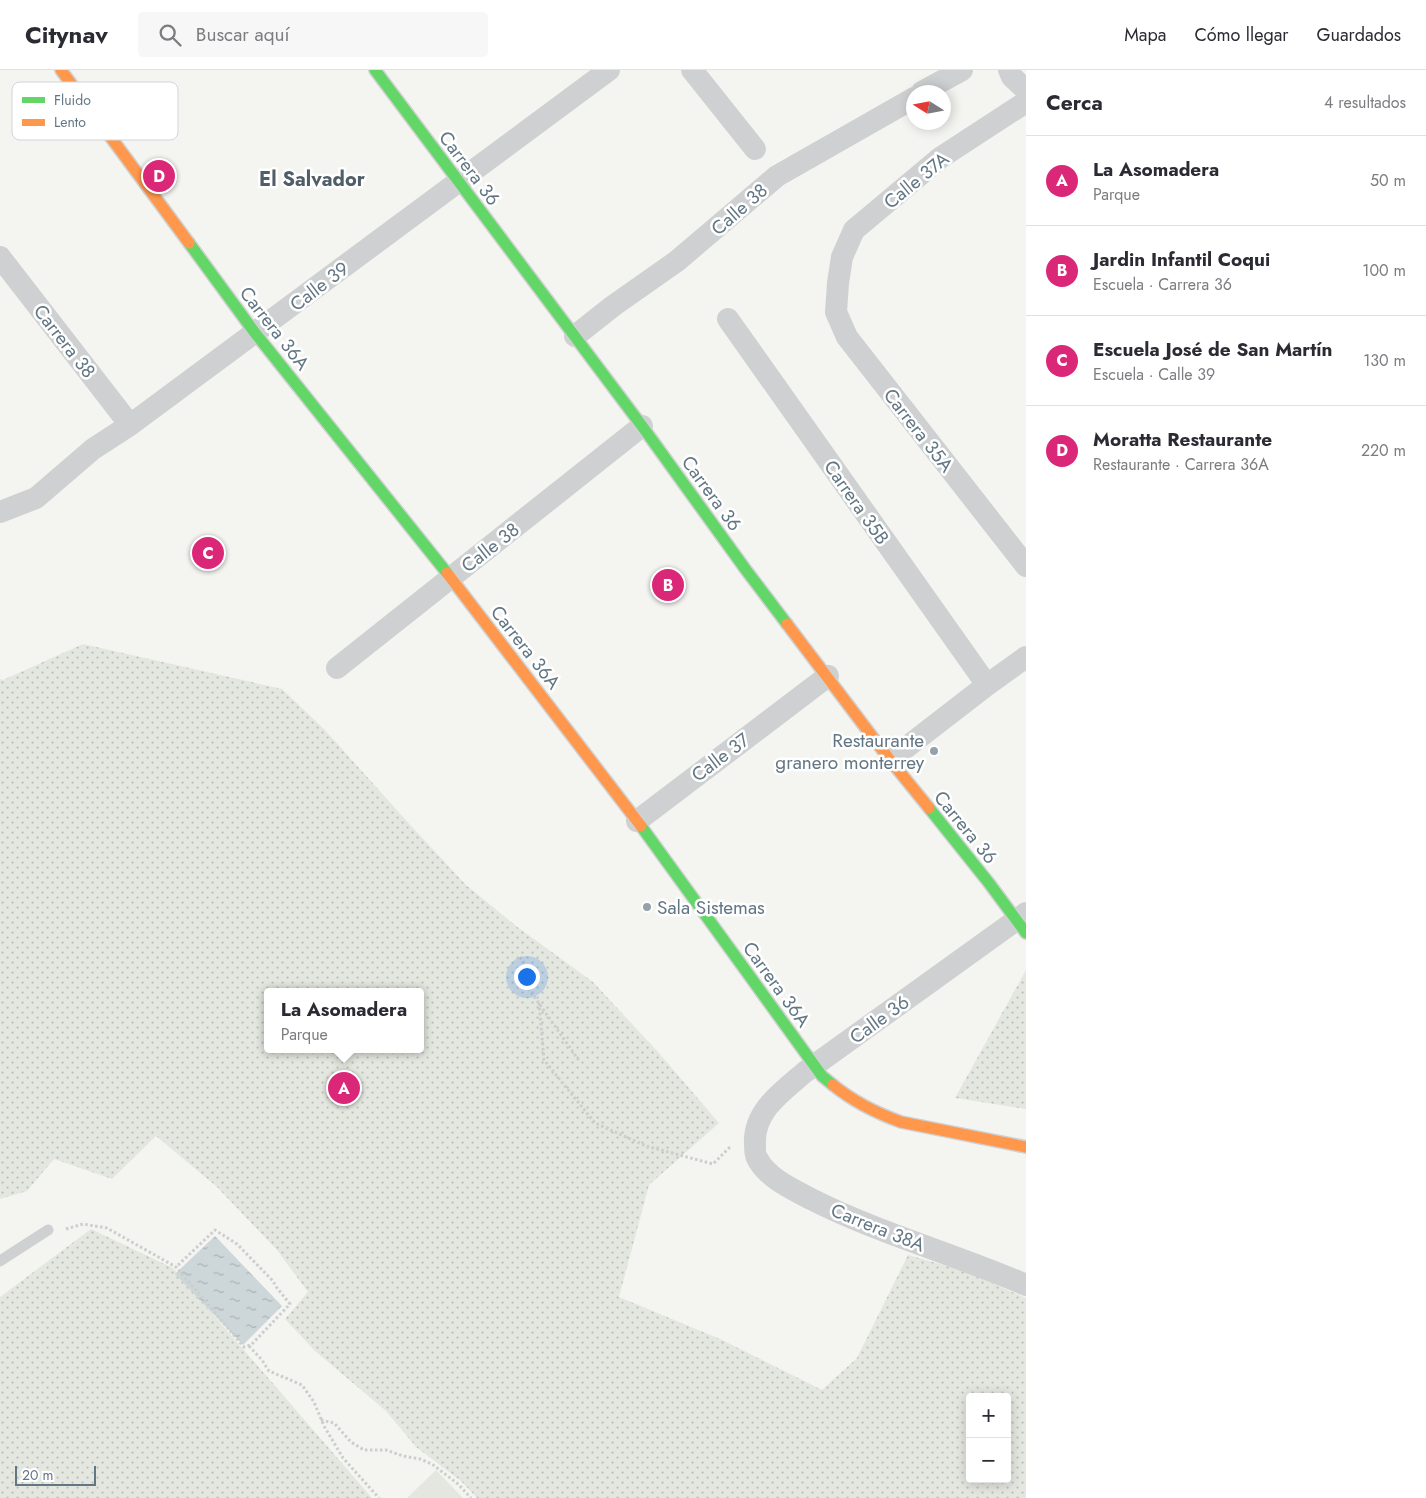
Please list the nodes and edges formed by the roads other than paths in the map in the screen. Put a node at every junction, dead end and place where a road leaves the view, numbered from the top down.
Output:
1 (60, 70) edge
2 (375, 70) edge
3 (609, 70) edge
4 (692, 70) edge
5 (962, 70) edge
6 (1008, 70) edge
7 (69, 82) edge
8 (935, 85) edge
9 (1026, 90) edge
10 (1026, 102) edge
11 (906, 103) edge
12 (112, 140) edge
13 (755, 149) dead end
14 (458, 182) junction
15 (0, 257) edge
16 (838, 283) joint
17 (728, 319) dead end
18 (255, 332) junction
19 (575, 336) junction
20 (130, 425) junction
21 (642, 426) junction
22 (0, 512) edge
23 (1026, 566) edge
24 (451, 578) junction
25 (1026, 657) edge
26 (337, 668) dead end
27 (828, 676) junction
28 (987, 685) junction
29 (890, 760) junction
30 (637, 821) junction
31 (1023, 922) edge
32 (814, 1065) junction
33 (754, 1142) joint
34 (1026, 1148) edge
35 (53, 1230) road end
36 (0, 1261) edge
37 (1026, 1285) edge

1 - 7 street, Carrera 36A
2 - 14 street, Carrera 36
3 - 14 street, Calle 39
4 - 13 street
5 - 8 street
6 - 9 street
10 - 16 street, Calle 37A
11 - 19 street, Calle 38
12 - 18 street, Carrera 36A
14 - 18 street, Calle 39
14 - 19 street, Carrera 36
15 - 20 street, Carrera 38
16 - 23 street, Carrera 35A
17 - 28 street, Carrera 35B
18 - 20 street, Calle 39
18 - 24 street, Carrera 36A
19 - 21 street, Carrera 36
20 - 22 street, Calle 39
21 - 24 street, Calle 38
21 - 27 street, Carrera 36
24 - 26 street, Calle 38
24 - 30 street, Carrera 36A
25 - 28 street
27 - 29 street, Carrera 36
27 - 30 street, Calle 37
28 - 29 street
29 - 31 street, Carrera 36
30 - 32 street, Carrera 36A
31 - 32 street, Calle 36
32 - 33 street, Calle 36
32 - 34 street, Carrera 36A
33 - 37 street, Carrera 38A
35 - 36 lane

